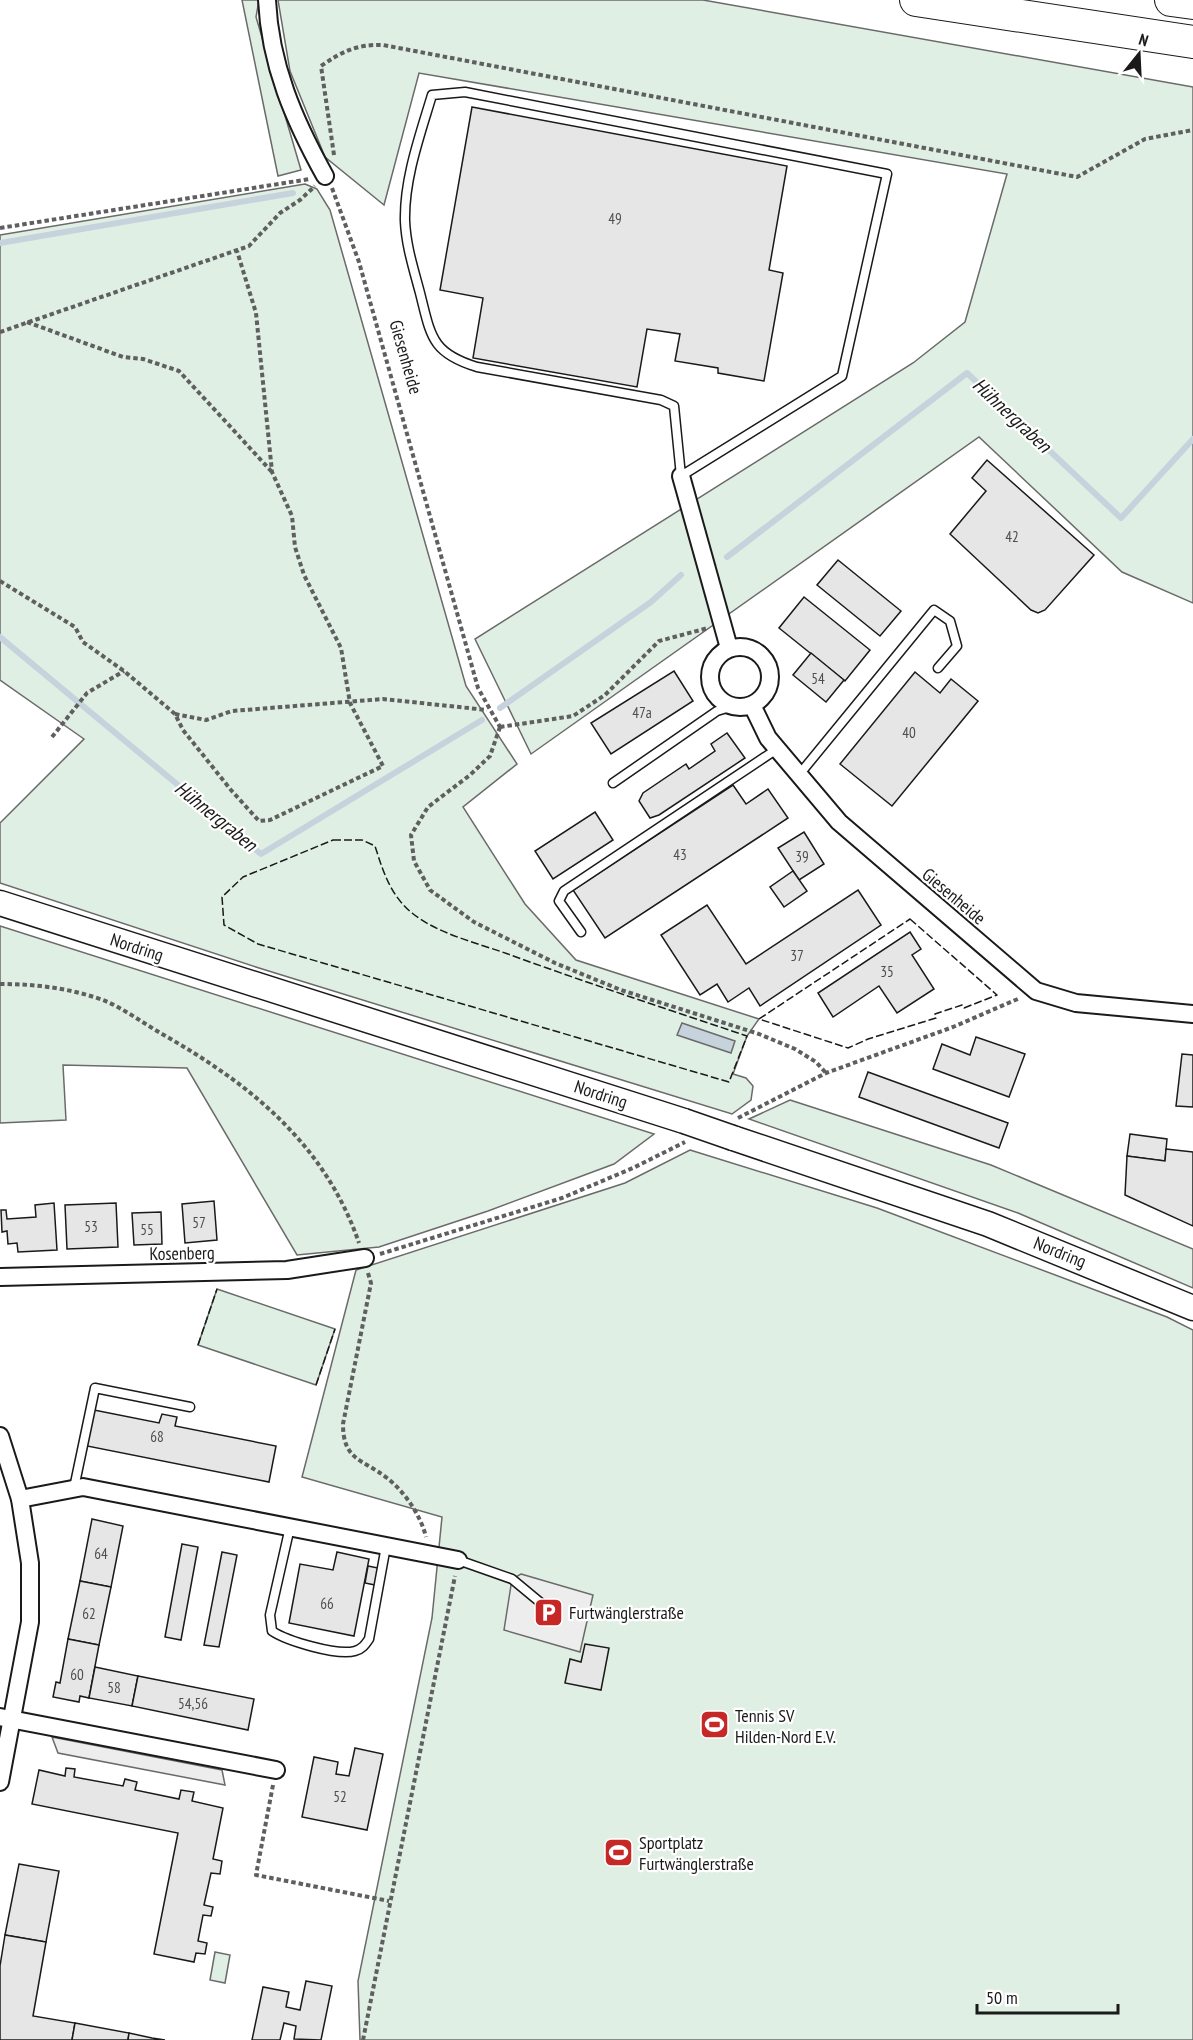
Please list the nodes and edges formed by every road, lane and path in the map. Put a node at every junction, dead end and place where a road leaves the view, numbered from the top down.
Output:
1 (267, 0) edge
2 (916, 0) edge
3 (1171, 0) edge
4 (1193, 3) edge
5 (1193, 42) edge
6 (1193, 130) edge
7 (325, 176) junction
8 (0, 228) edge
9 (237, 251) junction
10 (26, 321) junction
11 (0, 332) edge
12 (272, 472) junction
13 (681, 476) junction
14 (0, 581) edge
15 (721, 625) junction
16 (729, 648) junction
17 (938, 668) dead end
18 (124, 671) junction
19 (350, 703) junction
20 (752, 705) junction
21 (733, 706) junction
22 (488, 710) junction
23 (175, 714) junction
24 (52, 736) dead end
25 (777, 749) junction
26 (798, 777) junction
27 (613, 783) dead end
28 (0, 903) edge
29 (581, 932) dead end
30 (0, 984) edge
31 (1036, 991) junction
32 (1193, 1014) edge
33 (737, 1127) junction
34 (683, 1132) junction
35 (364, 1258) junction
36 (0, 1277) edge
37 (1193, 1308) edge
38 (190, 1407) dead end
39 (0, 1436) edge
40 (74, 1488) junction
41 (20, 1499) junction
42 (290, 1527) junction
43 (428, 1544) dead end
44 (386, 1546) junction
45 (458, 1560) junction
46 (553, 1614) dead end
47 (6, 1718) edge
48 (276, 1770) dead end
49 (0, 1782) edge
50 (269, 1805) dead end
51 (389, 1901) junction
52 (363, 2040) edge

1 - 7 street
2 - 5 highway
3 - 4 highway
6 - 7 path
7 - 8 path
7 - 9 path
7 - 22 path, Giesenheide
9 - 10 path
9 - 12 path
10 - 11 path
10 - 12 path
12 - 19 path
13 - 13 lane
13 - 15 street
14 - 18 path
15 - 16 street
15 - 22 path, Giesenheide
16 - 20 street
16 - 21 street
17 - 26 lane
18 - 23 path
18 - 24 path
19 - 22 path
19 - 23 path
19 - 23 path
20 - 21 street
20 - 25 street, Giesenheide
21 - 27 lane
25 - 26 street, Giesenheide
25 - 29 lane
26 - 31 street, Giesenheide
28 - 34 main road, Nordring
30 - 35 path
31 - 32 street, Giesenheide
31 - 33 path
33 - 34 main road, Nordring, bridge
33 - 37 main road, Nordring
34 - 35 path
35 - 36 street, Kosenberg
35 - 43 path
38 - 40 lane
39 - 41 street
40 - 41 street
40 - 42 street
41 - 47 street
42 - 44 street
42 - 44 lane
44 - 45 street
45 - 46 lane
45 - 51 path
47 - 48 street
47 - 49 street
50 - 51 path
51 - 52 path

